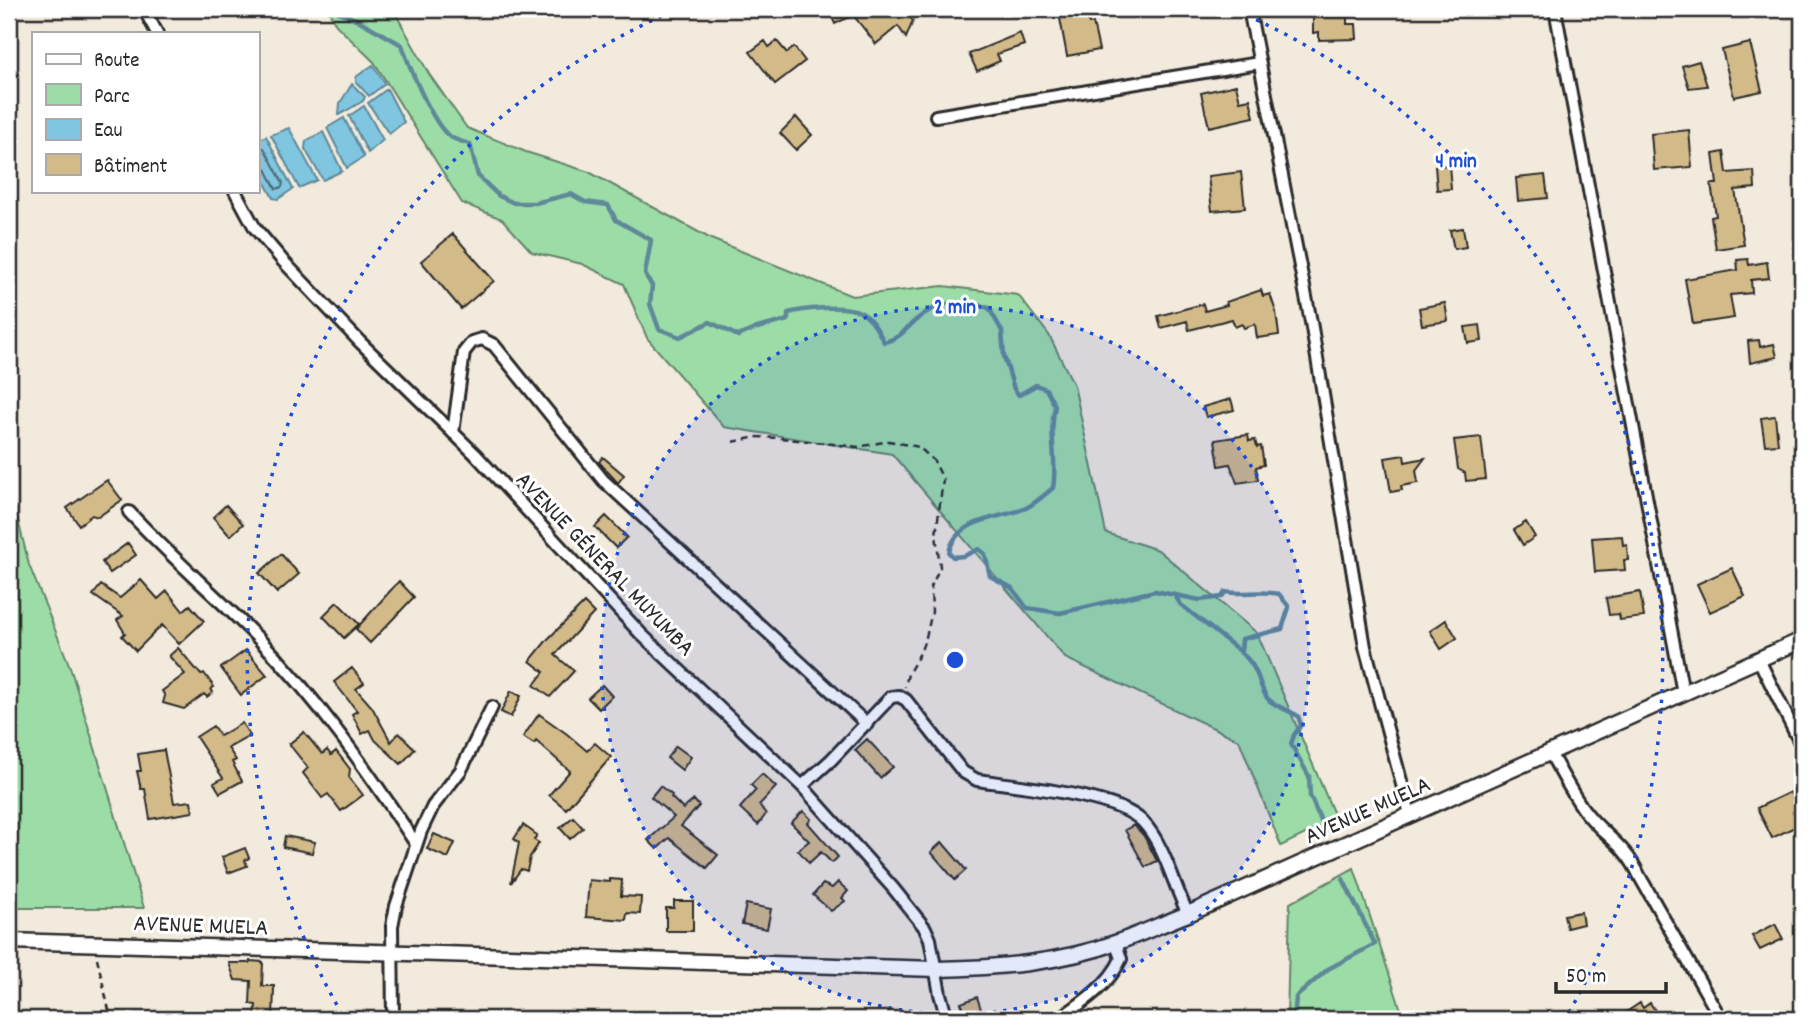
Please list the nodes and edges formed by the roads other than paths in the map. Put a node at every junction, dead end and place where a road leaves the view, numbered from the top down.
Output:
1 (144, 9) edge
2 (1249, 9) edge
3 (1555, 9) edge
4 (157, 32) edge
5 (1259, 63) junction
6 (936, 116) dead end
7 (235, 192) edge
8 (453, 433) junction
9 (129, 512) dead end
10 (1802, 640) edge
11 (1759, 660) junction
12 (1683, 693) junction
13 (492, 706) dead end
14 (867, 724) junction
15 (1802, 747) edge
16 (1550, 753) junction
17 (802, 786) junction
18 (1410, 814) junction
19 (416, 844) junction
20 (1188, 914) junction
21 (9, 941) edge
22 (1116, 943) junction
23 (392, 952) junction
24 (937, 969) junction
25 (393, 1019) edge
26 (947, 1019) edge
27 (1059, 1019) edge
28 (1721, 1019) edge

1 - 4 street
2 - 5 street
3 - 12 street
5 - 6 street
5 - 18 street
7 - 8 street, AVENUE GÉNERAL MUYUMBA
8 - 14 street
8 - 17 street, AVENUE GÉNERAL MUYUMBA
9 - 19 street
10 - 11 street, AVENUE MUELA
11 - 12 street, AVENUE MUELA
11 - 15 street
12 - 16 street, AVENUE MUELA
13 - 19 street
14 - 17 street
14 - 20 street
16 - 18 street, AVENUE MUELA
16 - 28 street
17 - 24 street, AVENUE GÉNERAL MUYUMBA
18 - 20 street, AVENUE MUELA
19 - 23 street
20 - 22 street, AVENUE MUELA
21 - 23 street, AVENUE MUELA
22 - 24 street, AVENUE MUELA
22 - 27 street
23 - 24 street, AVENUE MUELA
23 - 25 street
24 - 26 street, AVENUE GÉNERAL MUYUMBA

